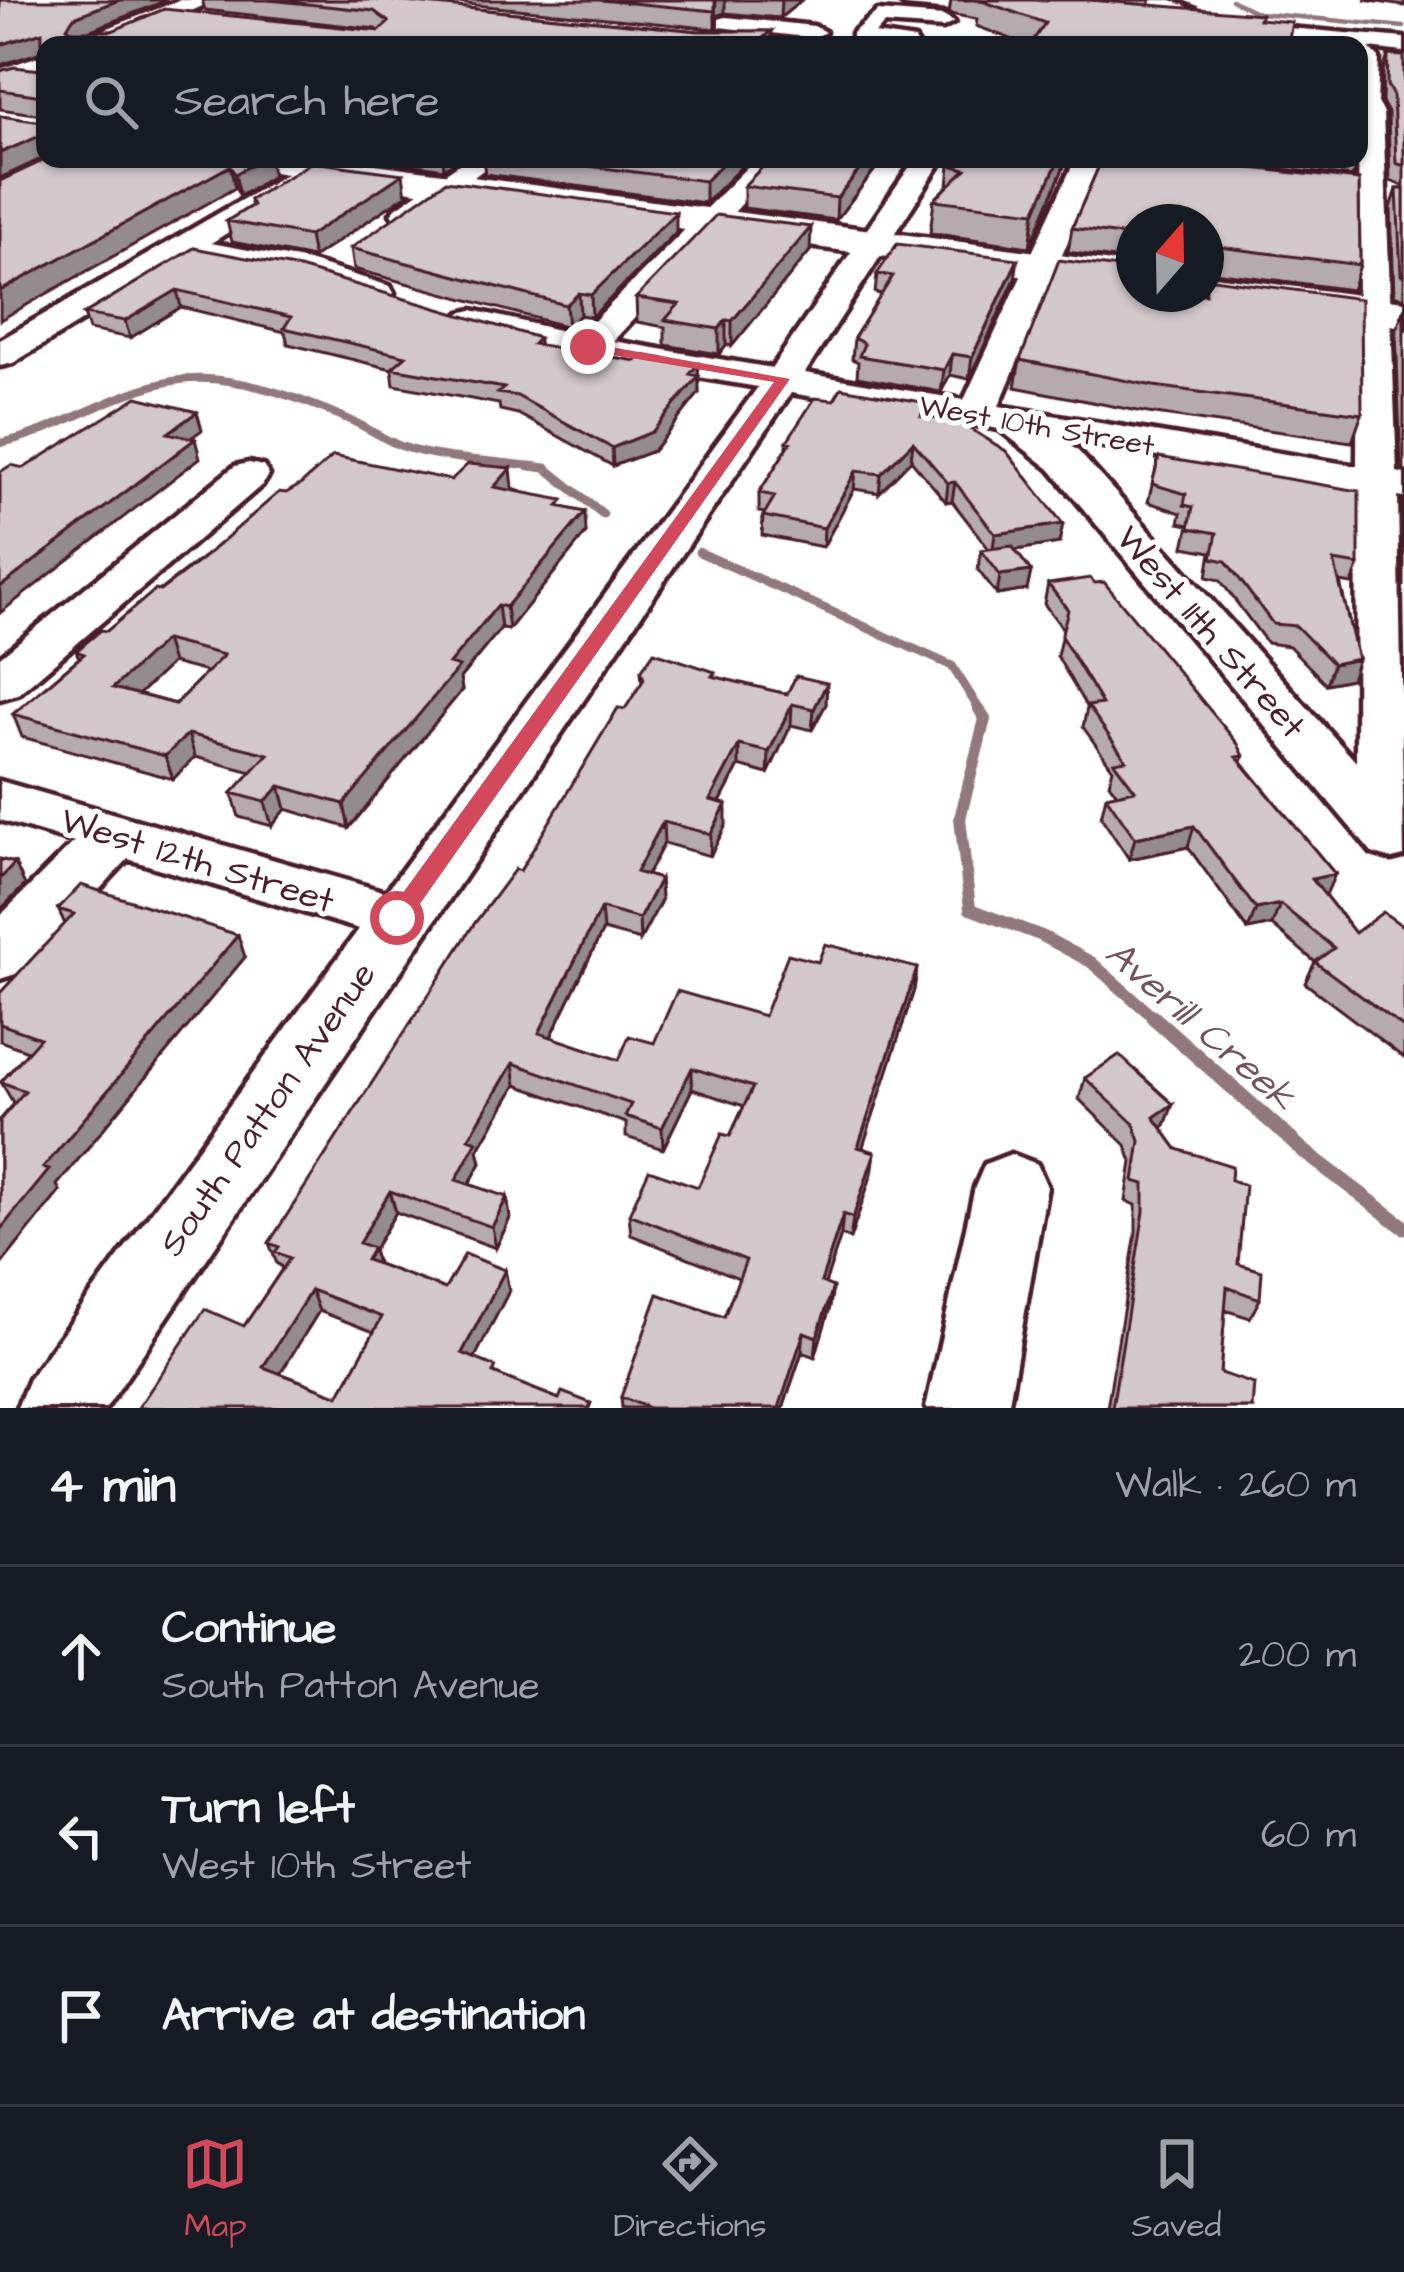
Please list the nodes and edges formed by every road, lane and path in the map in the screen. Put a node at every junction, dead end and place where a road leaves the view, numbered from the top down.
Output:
1 (906, 0) edge
2 (984, 4) edge
3 (734, 10) edge
4 (208, 11) edge
5 (1149, 11) edge
6 (1055, 14) edge
7 (1196, 26) junction
8 (818, 28) edge
9 (111, 36) edge
10 (708, 36) edge
11 (862, 36) edge
12 (940, 36) edge
13 (949, 36) edge
14 (1201, 36) edge
15 (1305, 36) edge
16 (1368, 42) edge
17 (1404, 45) edge
18 (1368, 58) edge
19 (1368, 95) edge
20 (315, 168) edge
21 (352, 168) edge
22 (471, 168) edge
23 (761, 168) edge
24 (922, 168) edge
25 (1083, 168) edge
26 (1164, 168) edge
27 (1207, 173) edge
28 (447, 185) junction
29 (1375, 193) edge
30 (709, 220) junction
31 (869, 242) junction
32 (181, 247) junction
33 (1040, 266) junction
34 (320, 274) junction
35 (1116, 276) edge
36 (1224, 290) edge
37 (1388, 312) edge
38 (588, 347) junction
39 (0, 356) edge
40 (783, 379) junction
41 (993, 418) junction
42 (249, 475) dead end
43 (1390, 483) edge
44 (0, 683) edge
45 (0, 800) edge
46 (116, 835) junction
47 (1394, 841) edge
48 (397, 918) junction
49 (0, 955) edge
50 (1011, 1187) dead end
51 (58, 1408) edge
52 (967, 1408) edge

1 - 2 street
2 - 6 street
2 - 13 street
3 - 8 street
3 - 10 street
4 - 9 main road
5 - 7 street
7 - 14 street
7 - 15 street
11 - 12 street
16 - 17 street
18 - 19 street
19 - 29 street
20 - 32 street
21 - 28 main road
22 - 28 street
23 - 30 street
24 - 31 street, South Patton Avenue
25 - 33 street
26 - 27 street
28 - 30 main road
28 - 34 street
29 - 37 street
30 - 31 main road
30 - 38 street
31 - 33 main road
31 - 40 street, South Patton Avenue
32 - 34 street, West 10th Street
32 - 39 street
33 - 35 main road
33 - 41 street
34 - 38 street, West 10th Street
36 - 37 main road
37 - 43 street
38 - 40 street, West 10th Street
40 - 41 street, West 10th Street
40 - 48 street, South Patton Avenue
41 - 43 street, West 10th Street
41 - 47 street, West 11th Street
42 - 44 street
43 - 47 street
45 - 46 street, West 12th Street
46 - 48 street, West 12th Street
46 - 49 street
48 - 51 street, South Patton Avenue
50 - 52 street

